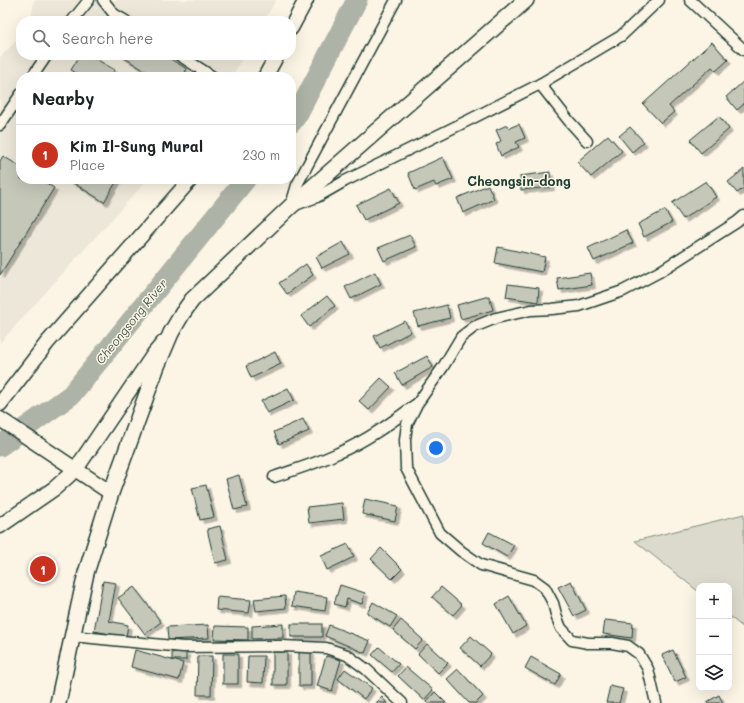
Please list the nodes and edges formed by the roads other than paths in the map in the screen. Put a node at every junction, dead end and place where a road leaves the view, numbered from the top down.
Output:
1 (89, 0) edge
2 (103, 0) edge
3 (306, 0) edge
4 (396, 0) edge
5 (526, 0) edge
6 (659, 0) edge
7 (690, 0) edge
8 (76, 16) edge
9 (117, 16) edge
10 (296, 19) edge
11 (744, 50) edge
12 (44, 60) edge
13 (187, 60) edge
14 (274, 60) edge
15 (35, 72) edge
16 (205, 72) edge
17 (268, 72) edge
18 (540, 84) junction
19 (16, 101) edge
20 (0, 125) edge
21 (587, 141) dead end
22 (187, 184) edge
23 (290, 207) junction
24 (744, 216) edge
25 (171, 334) junction
26 (0, 404) edge
27 (417, 404) junction
28 (3, 421) edge
29 (76, 469) junction
30 (274, 477) dead end
31 (111, 493) junction
32 (0, 526) edge
33 (72, 636) junction
34 (58, 703) edge
35 (402, 703) edge
36 (656, 703) edge

1 - 8 street
2 - 9 street
3 - 10 street
4 - 23 street
5 - 23 main road
6 - 18 street
7 - 11 street
12 - 15 street
13 - 16 street
14 - 17 street
18 - 21 street
18 - 23 street
19 - 20 street
22 - 26 street
23 - 25 main road
24 - 27 street
25 - 29 street
25 - 31 main road
27 - 30 street
27 - 36 street
28 - 29 street
29 - 31 street
29 - 32 street
31 - 33 main road
33 - 34 main road
33 - 35 street

